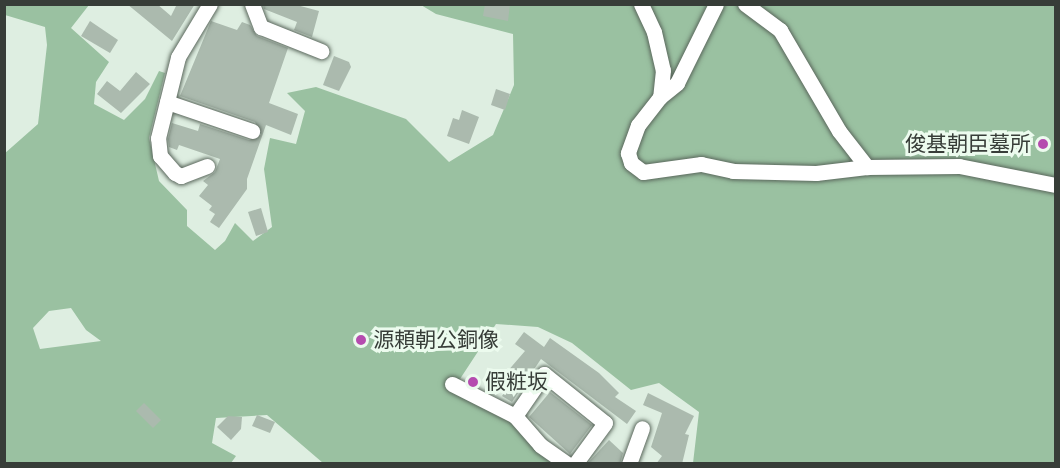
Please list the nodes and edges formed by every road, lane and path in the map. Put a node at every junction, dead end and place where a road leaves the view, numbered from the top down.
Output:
1 (210, 4) edge
2 (252, 4) edge
3 (641, 4) edge
4 (716, 4) edge
5 (745, 4) edge
6 (321, 51) dead end
7 (660, 97) junction
8 (167, 102) junction
9 (252, 131) dead end
10 (207, 166) dead end
11 (867, 167) junction
12 (1056, 185) edge
13 (452, 384) dead end
14 (515, 416) junction
15 (642, 428) dead end
16 (567, 464) edge
17 (575, 464) edge
18 (629, 464) edge

1 - 8 street
2 - 6 street
3 - 7 street
4 - 7 street
5 - 11 street
7 - 11 street
8 - 9 street
8 - 10 street
11 - 12 street
13 - 14 street
14 - 16 street
14 - 17 street
15 - 18 street

